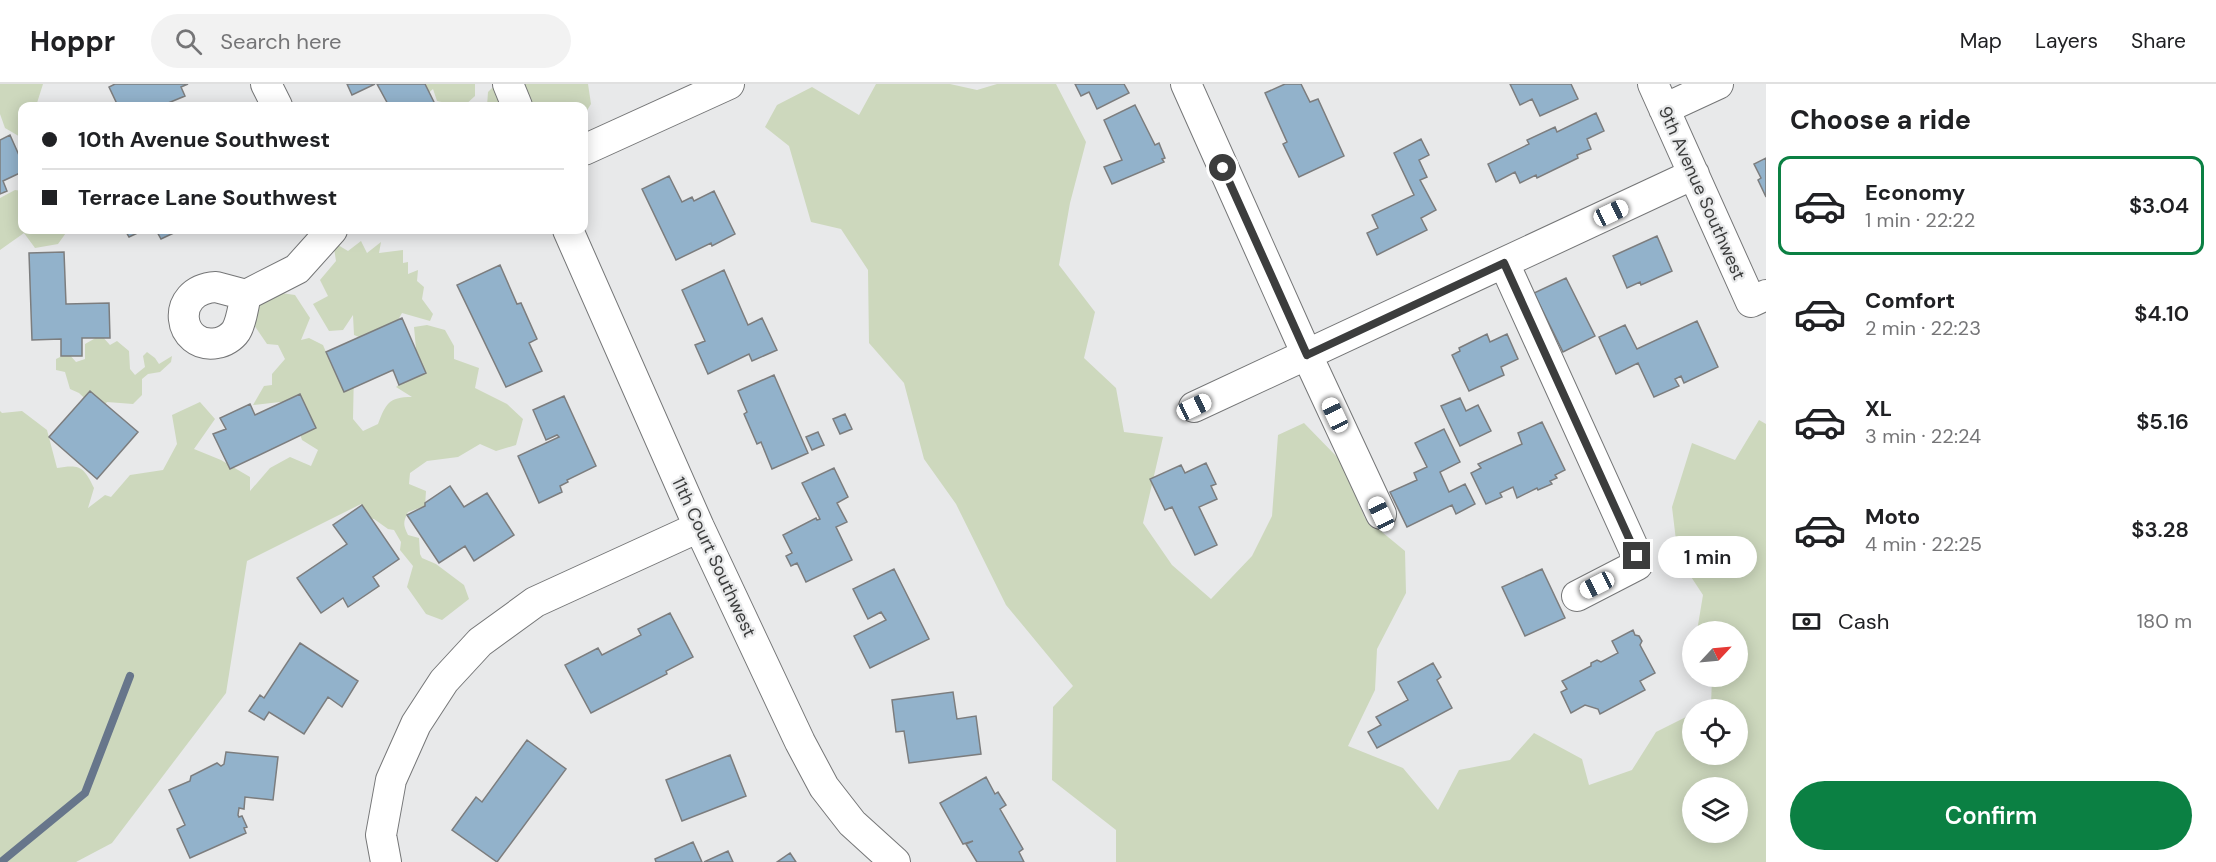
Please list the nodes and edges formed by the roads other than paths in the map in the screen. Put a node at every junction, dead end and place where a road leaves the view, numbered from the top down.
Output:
1 (266, 84) edge
2 (508, 84) edge
3 (729, 84) edge
4 (1186, 84) edge
5 (1718, 84) edge
6 (1658, 96) edge
7 (275, 102) edge
8 (515, 102) edge
9 (588, 148) edge
10 (1694, 174) junction
11 (328, 234) edge
12 (570, 234) edge
13 (1504, 263) junction
14 (246, 295) dead end
15 (1759, 299) edge
16 (1307, 355) junction
17 (1194, 407) dead end
18 (1381, 514) dead end
19 (699, 527) junction
20 (1577, 596) dead end
21 (386, 862) edge
22 (895, 862) edge

1 - 7 street
2 - 8 street
3 - 9 street
4 - 16 street
5 - 6 street
6 - 10 street, 9th Avenue Southwest
10 - 13 street
10 - 15 street, 9th Avenue Southwest
11 - 14 street
12 - 19 street, 11th Court Southwest
13 - 16 street
13 - 20 street
16 - 17 street
16 - 18 street
19 - 21 street
19 - 22 street, 11th Court Southwest

